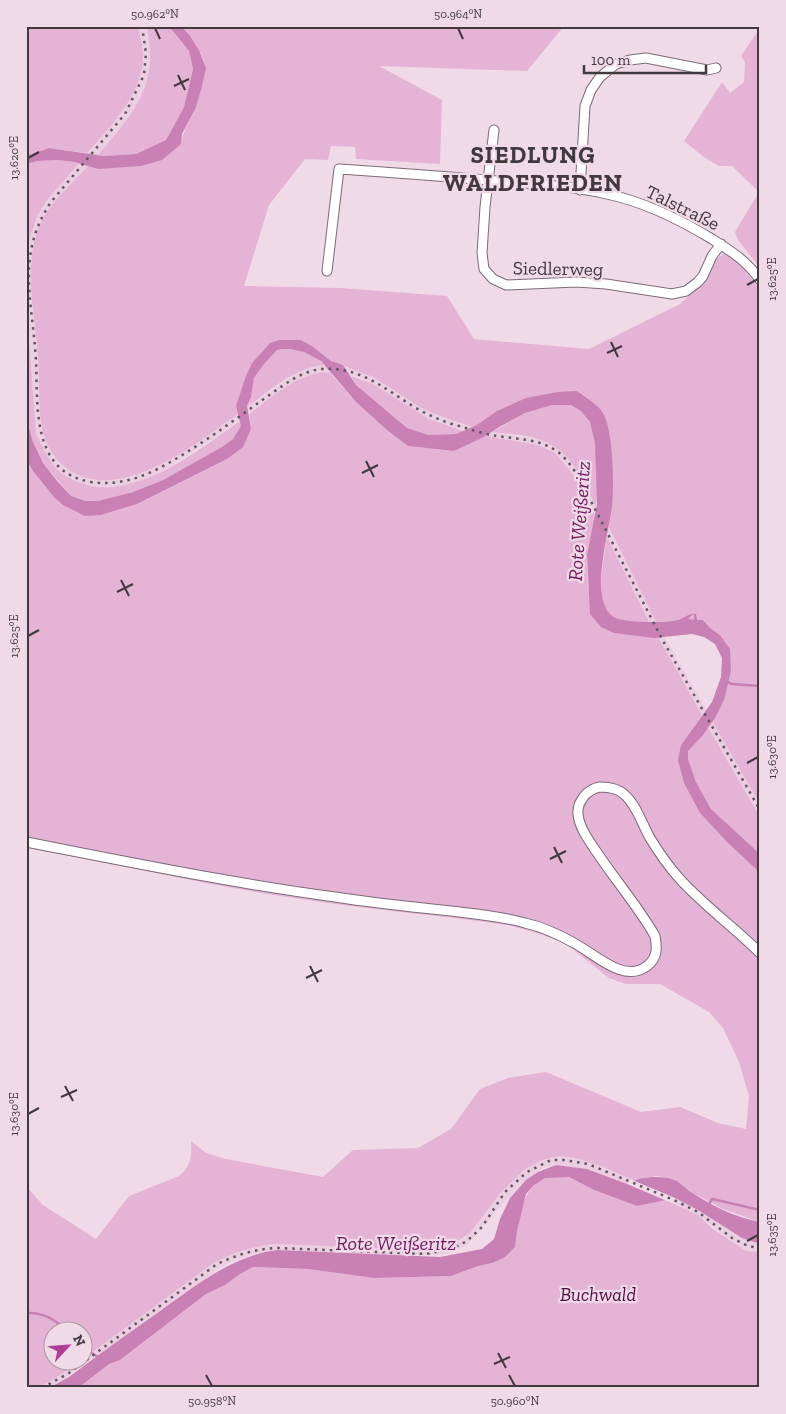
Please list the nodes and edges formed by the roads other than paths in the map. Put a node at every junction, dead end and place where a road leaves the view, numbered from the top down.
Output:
1 (716, 68) dead end
2 (494, 130) dead end
3 (488, 180) junction
4 (580, 190) junction
5 (721, 244) junction
6 (327, 271) dead end
7 (760, 280) edge
8 (26, 842) edge
9 (760, 953) edge

1 - 4 street
2 - 3 street, Siedlerweg
3 - 4 street, Talstraße
3 - 5 street, Siedlerweg
3 - 6 street, Talstraße
4 - 5 street, Talstraße
5 - 7 street, Talstraße
8 - 9 street

